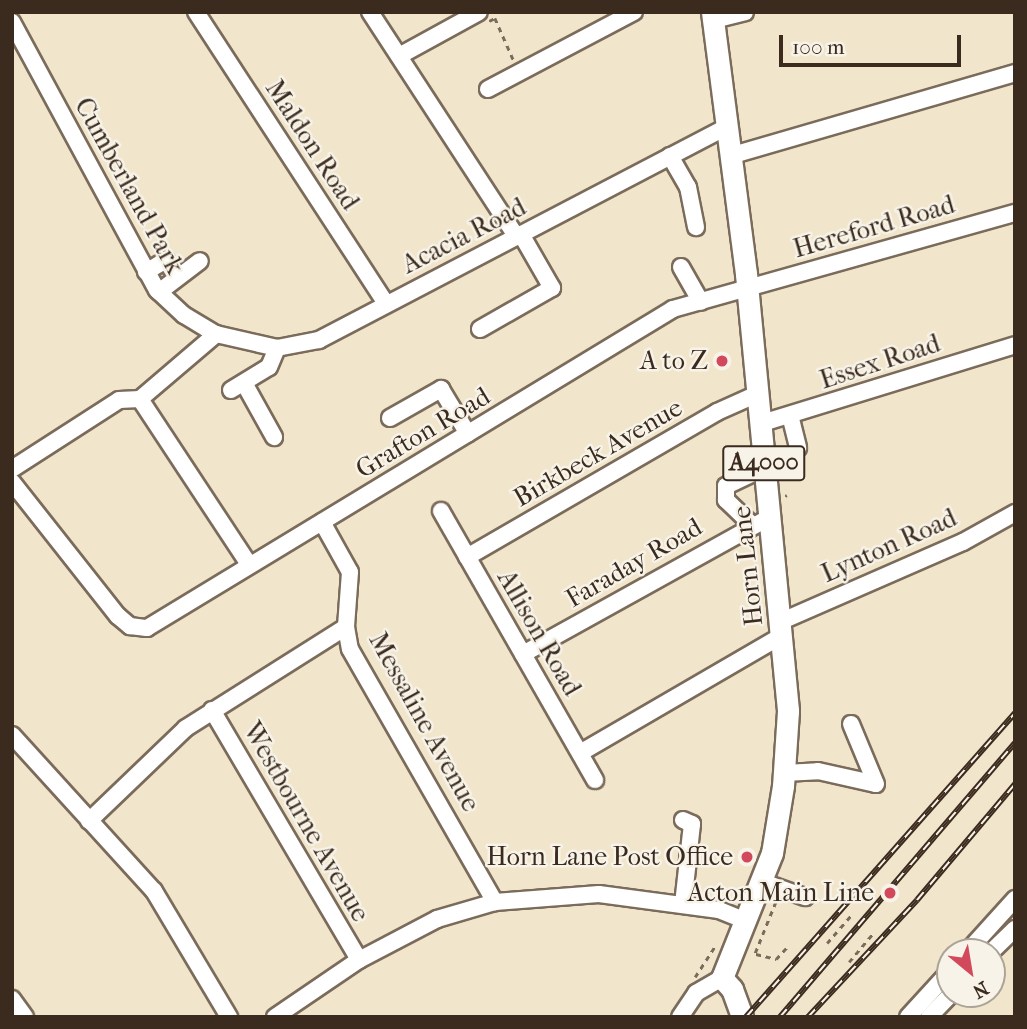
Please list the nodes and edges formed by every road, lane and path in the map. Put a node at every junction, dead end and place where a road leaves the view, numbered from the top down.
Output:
1 (196, 12) edge
2 (370, 12) edge
3 (634, 12) edge
4 (745, 12) edge
5 (483, 15) edge
6 (713, 16) edge
7 (12, 22) edge
8 (405, 52) junction
9 (515, 64) dead end
10 (1015, 74) edge
11 (488, 89) dead end
12 (729, 126) junction
13 (733, 155) junction
14 (670, 156) junction
15 (1015, 213) edge
16 (696, 227) dead end
17 (519, 235) junction
18 (200, 261) dead end
19 (681, 267) dead end
20 (146, 272) junction
21 (177, 277) junction
22 (747, 289) junction
23 (159, 292) junction
24 (701, 302) junction
25 (386, 304) junction
26 (480, 329) dead end
27 (216, 334) junction
28 (1015, 345) edge
29 (277, 348) junction
30 (755, 395) junction
31 (140, 399) junction
32 (790, 415) junction
33 (390, 418) dead end
34 (758, 424) junction
35 (468, 434) junction
36 (274, 437) dead end
37 (798, 448) dead end
38 (764, 468) junction
39 (12, 469) edge
40 (12, 482) edge
41 (441, 511) dead end
42 (1015, 513) edge
43 (761, 521) junction
44 (322, 522) junction
45 (467, 557) junction
46 (248, 564) junction
47 (346, 627) junction
48 (783, 628) junction
49 (523, 654) junction
50 (212, 710) junction
51 (851, 724) dead end
52 (12, 735) edge
53 (580, 753) junction
54 (784, 774) junction
55 (595, 780) dead end
56 (683, 820) dead end
57 (89, 821) junction
58 (771, 884) junction
59 (805, 897) dead end
60 (1015, 899) edge
61 (495, 902) junction
62 (683, 904) junction
63 (851, 915) dead end
64 (758, 930) junction
65 (874, 933) dead end
66 (980, 938) edge
67 (721, 939) dead end
68 (827, 943) dead end
69 (789, 946) dead end
70 (747, 949) dead end
71 (755, 953) junction
72 (359, 960) junction
73 (849, 962) dead end
74 (695, 977) dead end
75 (728, 986) junction
76 (936, 986) edge
77 (12, 999) edge
78 (25, 1017) edge
79 (229, 1017) edge
80 (275, 1017) edge
81 (680, 1017) edge
82 (742, 1017) edge
83 (908, 1017) edge

1 - 25 street, Maldon Road
2 - 8 street
3 - 11 street
4 - 6 street
5 - 8 street
5 - 9 path
6 - 12 main road, Horn Lane / A4000
7 - 20 street, Cumberland Park
8 - 17 street
10 - 13 street
12 - 13 main road, Horn Lane / A4000
12 - 14 street, Acacia Road
13 - 22 main road, Horn Lane / A4000
14 - 16 street
14 - 17 street, Acacia Road
15 - 22 street, Hereford Road
17 - 25 street, Acacia Road
17 - 26 street
18 - 21 street
19 - 24 street
20 - 21 street
20 - 23 street, Cumberland Park
21 - 23 street
22 - 24 street, Grafton Road
22 - 30 main road, Horn Lane / A4000
23 - 27 street, Cumberland Park
24 - 35 street, Grafton Road
25 - 29 street, Acacia Road
27 - 29 street, Cumberland Park
27 - 31 street
28 - 32 street, Essex Road
29 - 36 street
30 - 34 main road, Horn Lane / A4000
30 - 45 street, Birkbeck Avenue
31 - 39 street
31 - 46 street
32 - 34 street, Essex Road
32 - 37 street
33 - 35 street
34 - 38 main road, Horn Lane / A4000
35 - 44 street, Grafton Road
38 - 43 main road, Horn Lane / A4000
38 - 43 street
40 - 46 street, Grafton Road
41 - 45 street, Allison Road
42 - 48 street, Lynton Road
43 - 48 main road, Horn Lane / A4000
43 - 49 street, Faraday Road
44 - 46 street, Grafton Road
44 - 47 street, Messaline Avenue
45 - 49 street, Allison Road
47 - 50 street
47 - 61 street, Messaline Avenue
48 - 53 street, Lynton Road
48 - 54 main road, Horn Lane / A4000
49 - 53 street, Allison Road
50 - 57 street
50 - 72 street, Westbourne Avenue
51 - 54 street
52 - 57 street
53 - 55 street, Allison Road
54 - 58 main road, Horn Lane / A4000
56 - 62 street
57 - 79 street
58 - 59 street
58 - 64 main road, Horn Lane / A4000
58 - 64 path
60 - 66 street
61 - 62 street
61 - 72 street
62 - 64 street
63 - 68 path
64 - 71 path
64 - 75 main road, Horn Lane / A4000
65 - 73 path
67 - 74 path
69 - 71 path
70 - 71 path
72 - 80 street
75 - 81 street
75 - 82 main road
76 - 83 street
77 - 78 street

